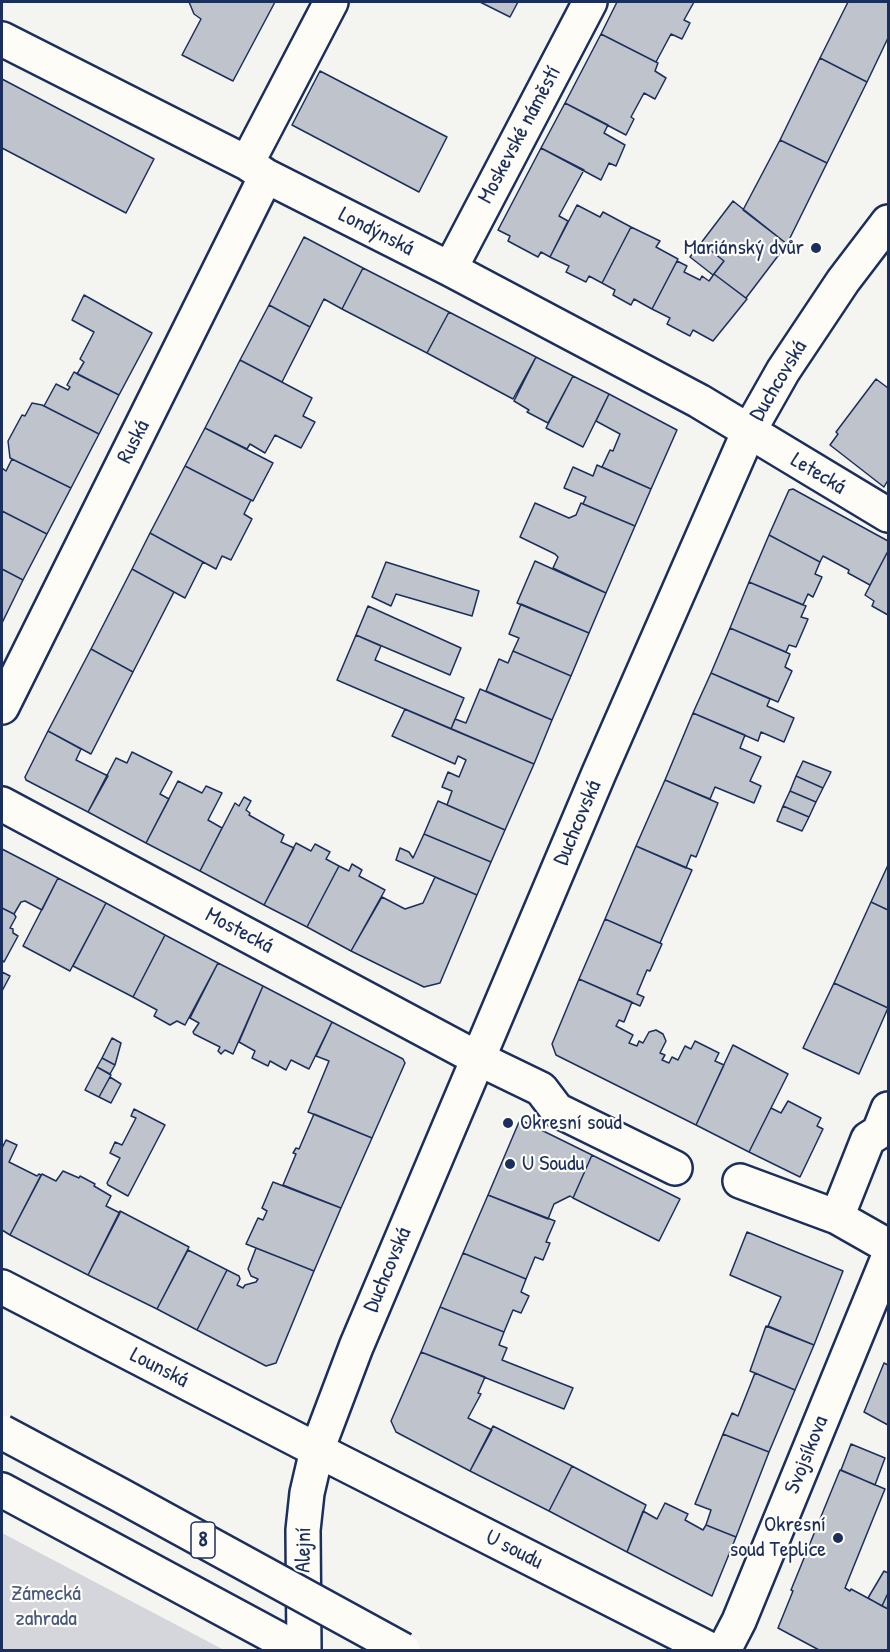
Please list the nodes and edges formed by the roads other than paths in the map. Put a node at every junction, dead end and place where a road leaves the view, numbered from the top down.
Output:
1 (331, 2) edge
2 (590, 2) edge
3 (2, 39) edge
4 (256, 170) junction
5 (888, 222) edge
6 (450, 269) junction
7 (749, 431) junction
8 (888, 515) edge
9 (2, 707) edge
10 (2, 804) edge
11 (477, 1058) junction
12 (885, 1126) edge
13 (675, 1168) dead end
14 (740, 1181) dead end
15 (837, 1217) junction
16 (888, 1246) edge
17 (888, 1258) edge
18 (2, 1287) edge
19 (2, 1432) edge
20 (317, 1450) junction
21 (2, 1490) edge
22 (299, 1650) edge
23 (304, 1650) edge
24 (403, 1650) edge
25 (711, 1650) edge
26 (724, 1650) edge

1 - 4 main road
2 - 6 main road, Moskevské náměstí
3 - 4 main road, Londýnská
4 - 6 main road, Londýnská
4 - 9 main road, Ruská
5 - 7 main road, Duchcovská
6 - 7 main road, Londýnská
7 - 8 main road, Letecká
7 - 11 main road, Duchcovská
10 - 11 main road, Mostecká
11 - 13 main road, Mostecká
11 - 20 main road, Duchcovská
12 - 15 main road
14 - 15 main road
15 - 16 main road
17 - 26 main road, Svojsíkova
18 - 20 main road, Lounská
19 - 24 main road, 8, bridge
20 - 23 main road, Alejní
20 - 25 main road, U soudu
21 - 22 main road, 8

